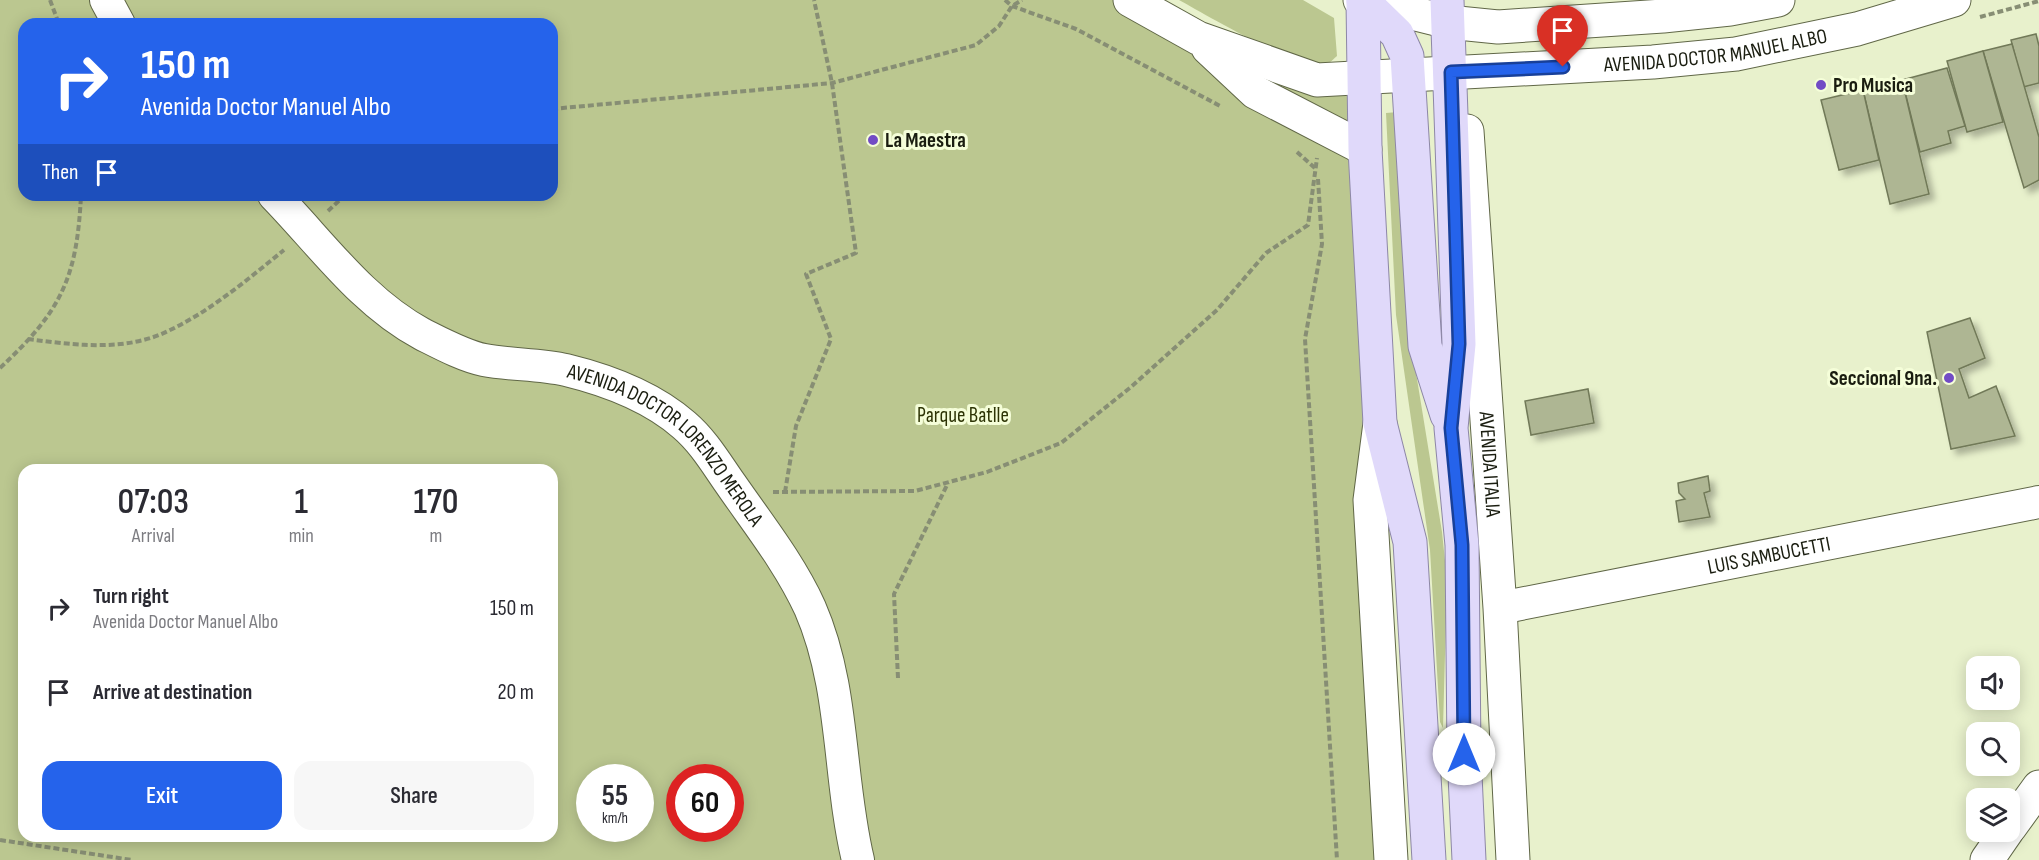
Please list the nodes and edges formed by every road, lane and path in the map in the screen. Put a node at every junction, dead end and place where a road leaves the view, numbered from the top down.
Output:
1 (50, 0) edge
2 (106, 0) edge
3 (814, 0) edge
4 (1005, 0) edge
5 (1022, 0) edge
6 (1130, 0) edge
7 (1362, 0) edge
8 (1778, 0) edge
9 (1954, 0) edge
10 (1012, 6) junction
11 (1448, 11) edge
12 (57, 18) edge
13 (116, 18) edge
14 (1198, 38) junction
15 (1451, 72) junction
16 (1409, 76) junction
17 (1364, 80) junction
18 (832, 83) junction
19 (558, 108) edge
20 (1231, 112) dead end
21 (1292, 147) dead end
22 (1365, 149) junction
23 (1317, 170) junction
24 (81, 201) edge
25 (280, 201) edge
26 (309, 231) junction
27 (28, 339) junction
28 (0, 368) edge
29 (1380, 423) junction
30 (1451, 428) junction
31 (948, 482) junction
32 (736, 492) junction
33 (785, 492) junction
34 (2039, 502) edge
35 (1500, 608) junction
36 (898, 678) dead end
37 (2039, 787) edge
38 (2020, 814) edge
39 (0, 840) edge
40 (2000, 842) edge
41 (132, 860) edge
42 (858, 860) edge
43 (1337, 860) edge
44 (1391, 860) edge
45 (1428, 860) edge
46 (1469, 860) edge
47 (1513, 860) edge
48 (1987, 860) edge

1 - 12 path
2 - 13 street
3 - 18 path
4 - 10 path
5 - 10 path
6 - 14 street
7 - 11 street, AVENIDA DOCTOR MANUEL ALBO
7 - 16 main road
7 - 17 main road
8 - 11 street, AVENIDA DOCTOR MANUEL ALBO
9 - 15 street, AVENIDA DOCTOR MANUEL ALBO
10 - 18 path
10 - 20 path
11 - 15 main road, AVENIDA ITALIA
14 - 17 street, AVENIDA DOCTOR MANUEL ALBO
14 - 22 street
15 - 16 street, AVENIDA DOCTOR MANUEL ALBO
15 - 30 main road, AVENIDA ITALIA
15 - 35 street, AVENIDA ITALIA
16 - 17 street, AVENIDA DOCTOR MANUEL ALBO
16 - 30 main road
17 - 22 main road
18 - 19 path
18 - 33 path
21 - 23 path
22 - 29 main road
23 - 31 path
23 - 43 path
24 - 27 path
25 - 26 street, AVENIDA DOCTOR LORENZO MEROLA
26 - 27 path
26 - 32 street, AVENIDA DOCTOR LORENZO MEROLA
27 - 28 path
29 - 44 street
29 - 45 main road
30 - 46 main road, AVENIDA ITALIA
31 - 33 path
31 - 36 path
32 - 33 path
32 - 42 street, AVENIDA DOCTOR LORENZO MEROLA
34 - 35 street, LUIS SAMBUCETTI
35 - 47 street, AVENIDA ITALIA
37 - 38 street
39 - 41 path
40 - 48 street

